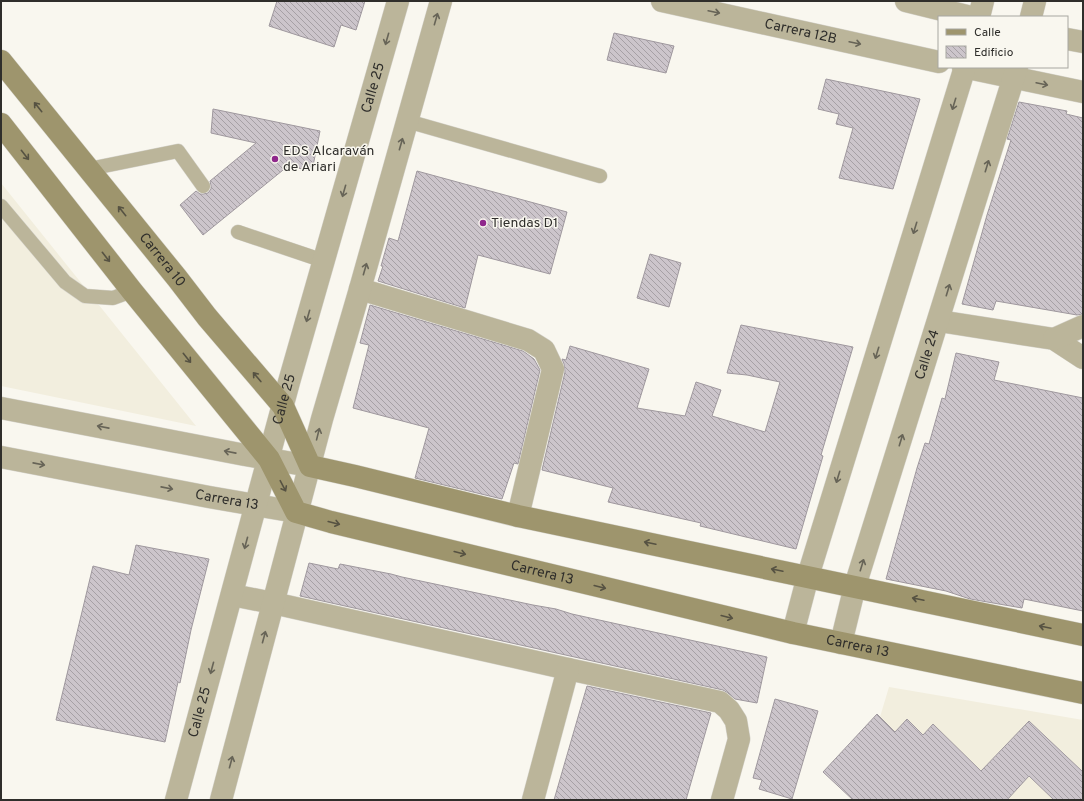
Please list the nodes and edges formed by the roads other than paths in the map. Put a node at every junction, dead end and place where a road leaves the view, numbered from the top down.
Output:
1 (398, 1) edge
2 (441, 1) edge
3 (662, 1) edge
4 (906, 1) edge
5 (983, 1) edge
6 (1036, 1) edge
7 (967, 16) edge
8 (979, 16) edge
9 (1031, 16) edge
10 (1068, 38) edge
11 (1083, 42) edge
12 (1, 62) edge
13 (938, 62) edge
14 (964, 68) edge
15 (973, 68) edge
16 (1016, 73) edge
17 (1083, 92) edge
18 (407, 121) junction
19 (1, 124) edge
20 (89, 169) junction
21 (600, 176) dead end
22 (203, 186) dead end
23 (1, 206) edge
24 (238, 232) dead end
25 (324, 261) junction
26 (360, 289) junction
27 (132, 290) junction
28 (939, 321) junction
29 (1083, 326) edge
30 (1054, 339) junction
31 (1083, 358) edge
32 (283, 406) junction
33 (1, 408) edge
34 (1, 457) edge
35 (269, 459) junction
36 (310, 466) junction
37 (256, 505) junction
38 (296, 512) junction
39 (518, 516) junction
40 (808, 576) junction
41 (855, 586) junction
42 (232, 595) junction
43 (273, 603) junction
44 (793, 633) junction
45 (1083, 635) edge
46 (841, 643) junction
47 (568, 669) junction
48 (1083, 693) edge
49 (176, 800) edge
50 (221, 800) edge
51 (533, 800) edge
52 (722, 800) edge

1 -> 25 street, Calle 25
18 -> 2 street
3 -> 13 street, Carrera 12B
4 - 7 street
5 - 8 street
6 - 9 street
10 - 11 street
20 -> 12 main road, Carrera 10
14 -> 40 street
15 - 16 street
16 -> 17 street
28 -> 16 street, Calle 24
18 - 21 lane
26 -> 18 street
19 -> 27 main road
20 - 22 lane
32 -> 20 main road, Carrera 10
23 - 27 lane
24 - 25 lane
25 -> 32 street, Calle 25
36 -> 26 street
26 - 39 street
27 -> 35 main road
28 - 30 street
41 -> 28 street, Calle 24
29 - 30 street
30 - 31 street
32 - 35 street, Calle 25
32 - 36 main road, Carrera 10
35 -> 33 street
34 -> 37 street, Carrera 13
35 - 36 street
35 - 37 street, Calle 25
35 -> 38 main road
36 - 38 street
36 - 39 main road
37 - 38 street, Carrera 13
37 -> 42 street, Calle 25
38 - 43 street
38 -> 44 main road, Carrera 13
40 -> 39 main road
40 - 41 main road
40 - 44 street
45 -> 41 main road
41 - 46 street, Calle 24
42 - 43 street
42 -> 49 street, Calle 25
43 - 47 street
50 -> 43 street
44 - 46 main road, Carrera 13
46 - 48 main road, Carrera 13
47 - 51 street
47 - 52 street

